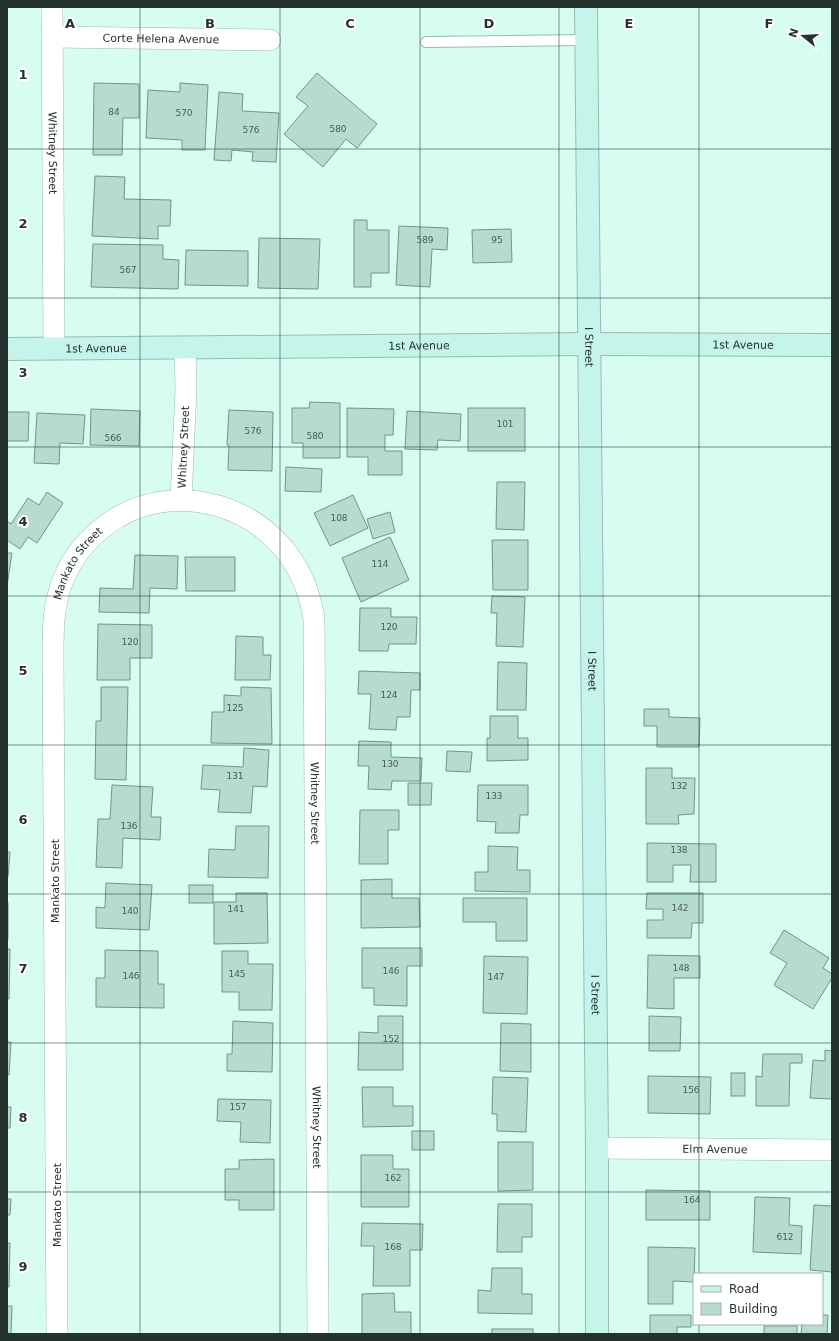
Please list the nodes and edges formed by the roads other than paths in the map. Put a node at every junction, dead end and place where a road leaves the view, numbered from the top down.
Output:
1 (52, 7) edge
2 (586, 7) edge
3 (52, 36) junction
4 (270, 40) dead end
5 (586, 40) junction
6 (426, 42) dead end
7 (589, 344) junction
8 (832, 345) edge
9 (54, 348) junction
10 (7, 349) edge
11 (184, 349) junction
12 (181, 499) junction
13 (597, 1148) junction
14 (832, 1150) edge
15 (57, 1334) edge
16 (318, 1334) edge
17 (597, 1334) edge

1 - 3 street, Whitney Street
2 - 5 street, I Street
3 - 4 street, Corte Helena Avenue
3 - 9 street, Whitney Street
5 - 6 lane
5 - 7 street, I Street
7 - 8 street, 1st Avenue
7 - 11 street, 1st Avenue
7 - 13 street, I Street
9 - 10 street, 1st Avenue
9 - 11 street, 1st Avenue
11 - 12 street, Whitney Street
12 - 15 street, Mankato Street
12 - 16 street, Whitney Street
13 - 14 street, Elm Avenue
13 - 17 street, I Street

